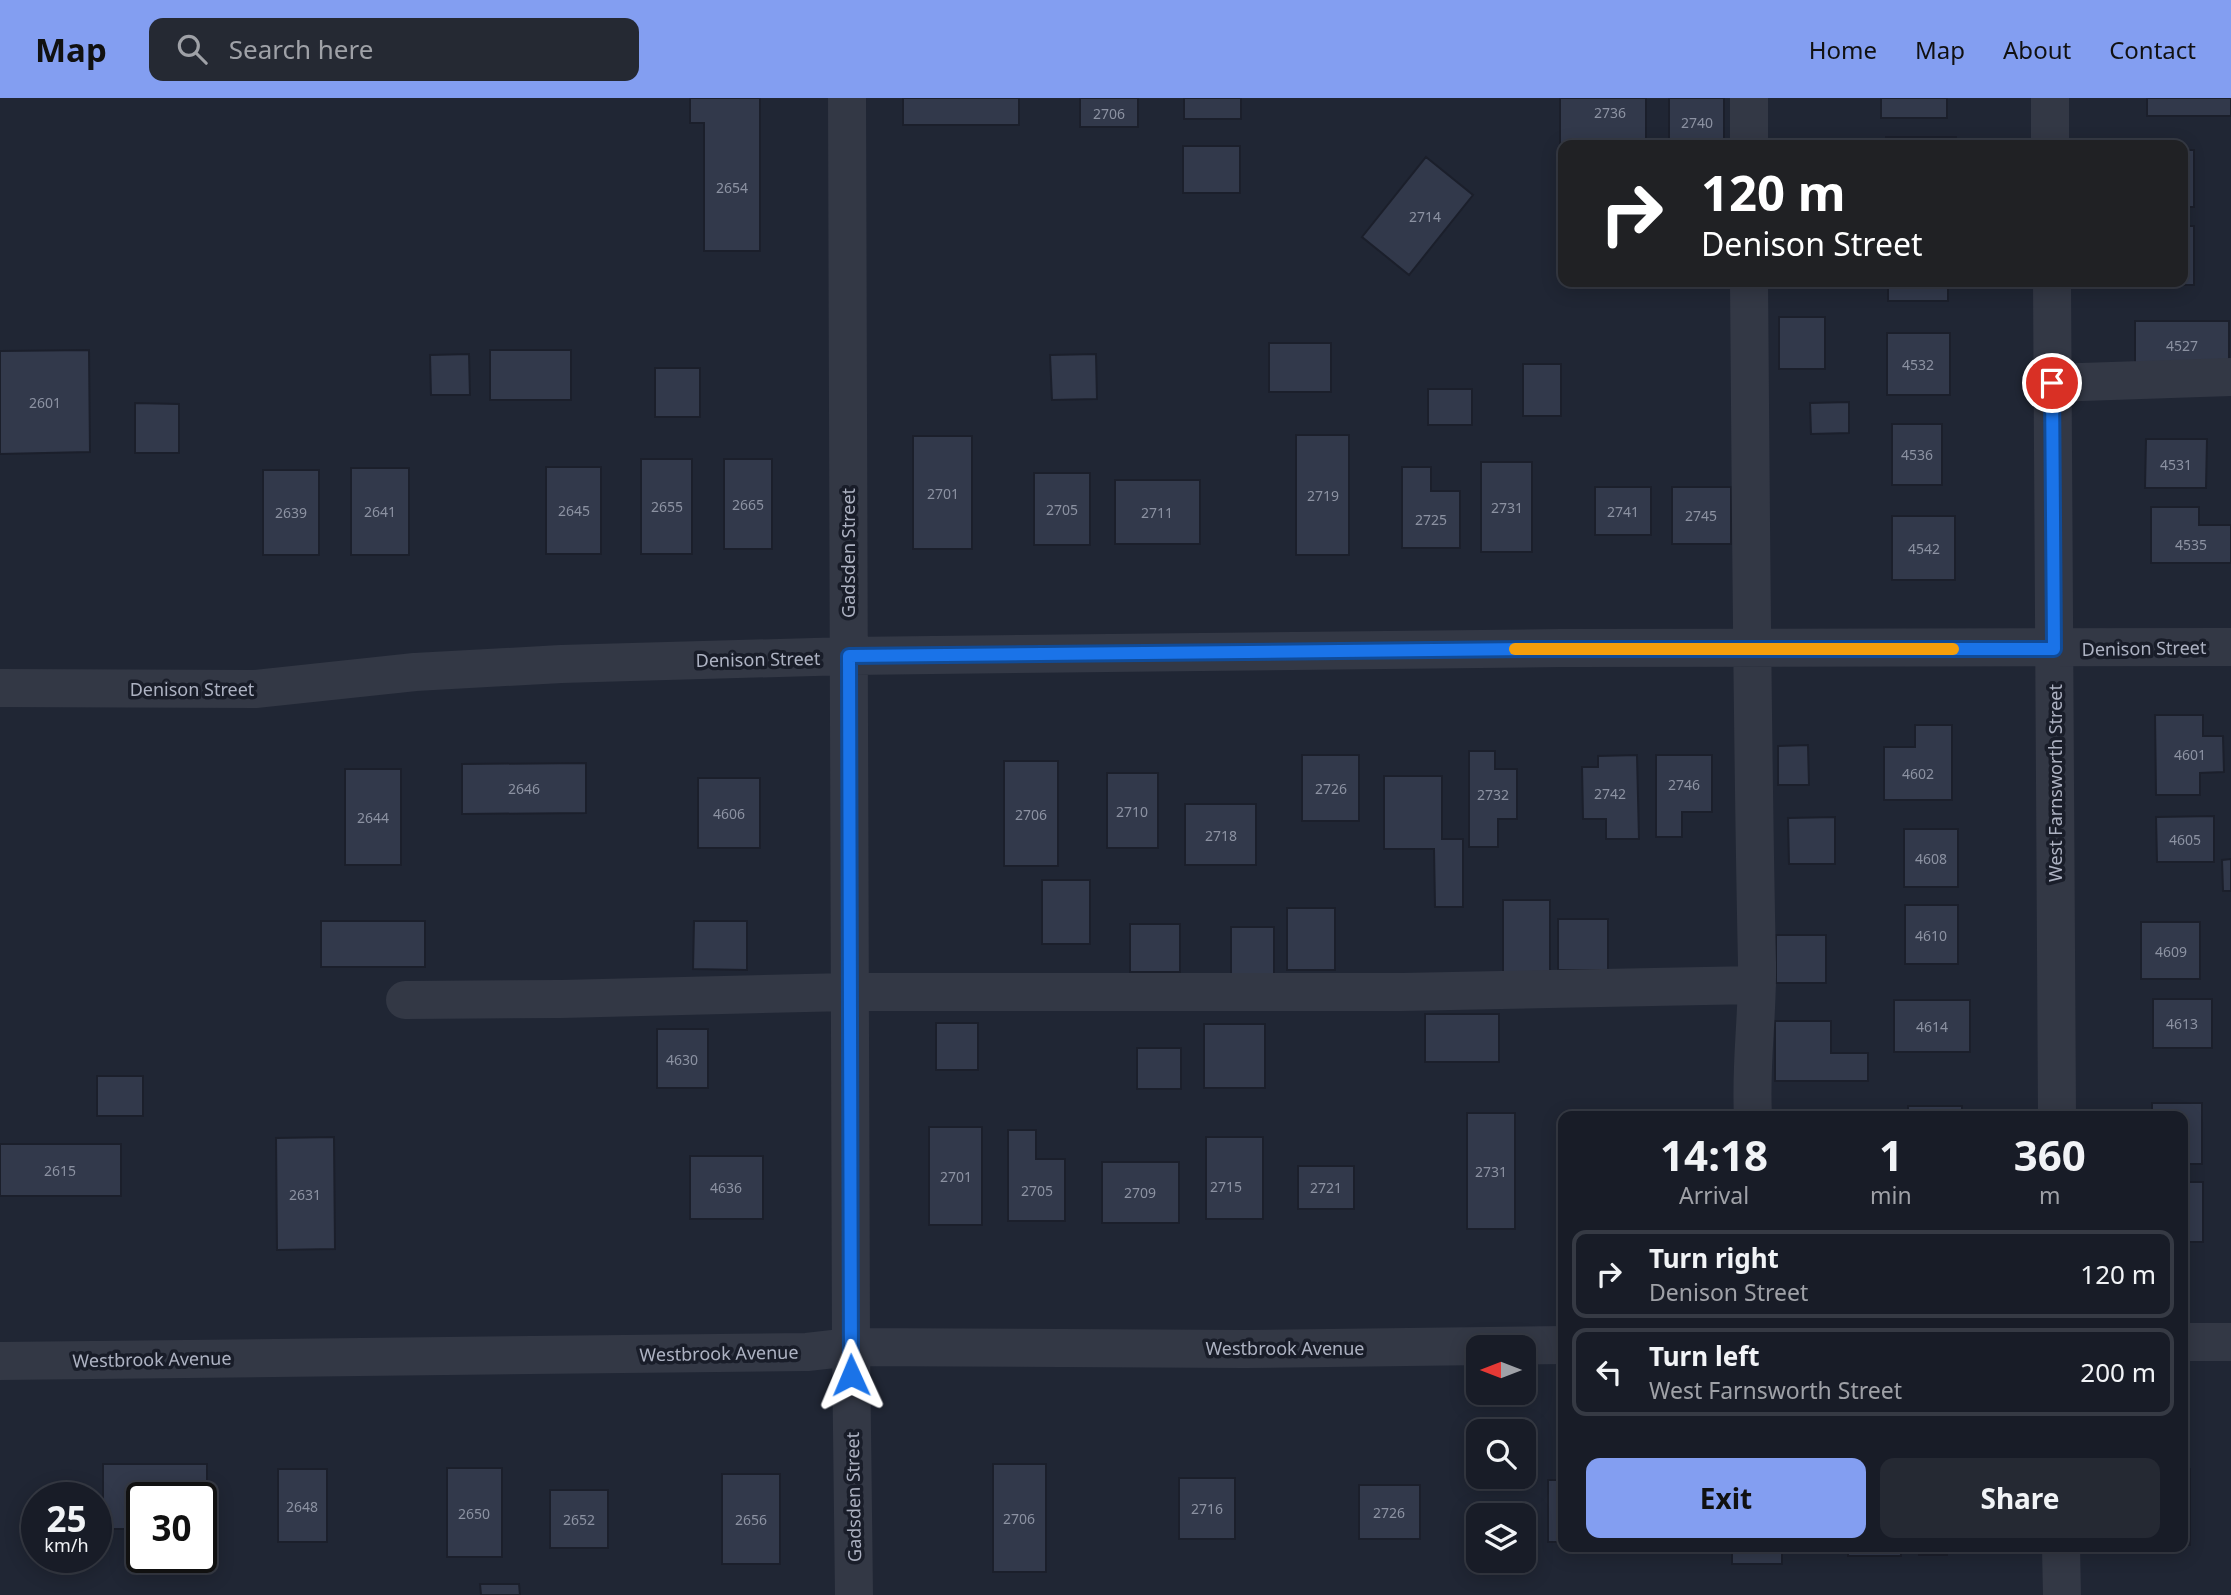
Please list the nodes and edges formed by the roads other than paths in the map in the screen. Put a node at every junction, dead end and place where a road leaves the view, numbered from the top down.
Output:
1 (847, 98) edge
2 (1749, 98) edge
3 (2050, 98) edge
4 (1749, 140) edge
5 (2050, 140) edge
6 (1749, 287) edge
7 (2052, 287) edge
8 (2231, 377) edge
9 (2052, 383) junction
10 (2231, 647) edge
11 (1753, 649) junction
12 (2054, 649) junction
13 (849, 656) junction
14 (0, 688) edge
15 (1757, 985) junction
16 (849, 992) junction
17 (405, 1000) dead end
18 (1753, 1111) edge
19 (2057, 1111) edge
20 (2188, 1342) edge
21 (2231, 1342) edge
22 (1558, 1345) edge
23 (851, 1347) junction
24 (0, 1361) edge
25 (2061, 1552) edge
26 (855, 1595) edge
27 (2062, 1595) edge

1 - 13 street, Gadsden Street
2 - 4 street
3 - 5 street
6 - 11 street
7 - 9 street, West Farnsworth Street
8 - 9 street
9 - 12 street, West Farnsworth Street
10 - 12 street, Denison Street
11 - 12 street, Denison Street
11 - 13 street, Denison Street
11 - 15 street
12 - 19 street, West Farnsworth Street
13 - 14 street, Denison Street
13 - 16 street, Gadsden Street
15 - 16 street
15 - 18 street
16 - 17 street
16 - 23 street, Gadsden Street
20 - 21 street
22 - 23 street, Westbrook Avenue
23 - 24 street, Westbrook Avenue
23 - 26 street, Gadsden Street
25 - 27 street

